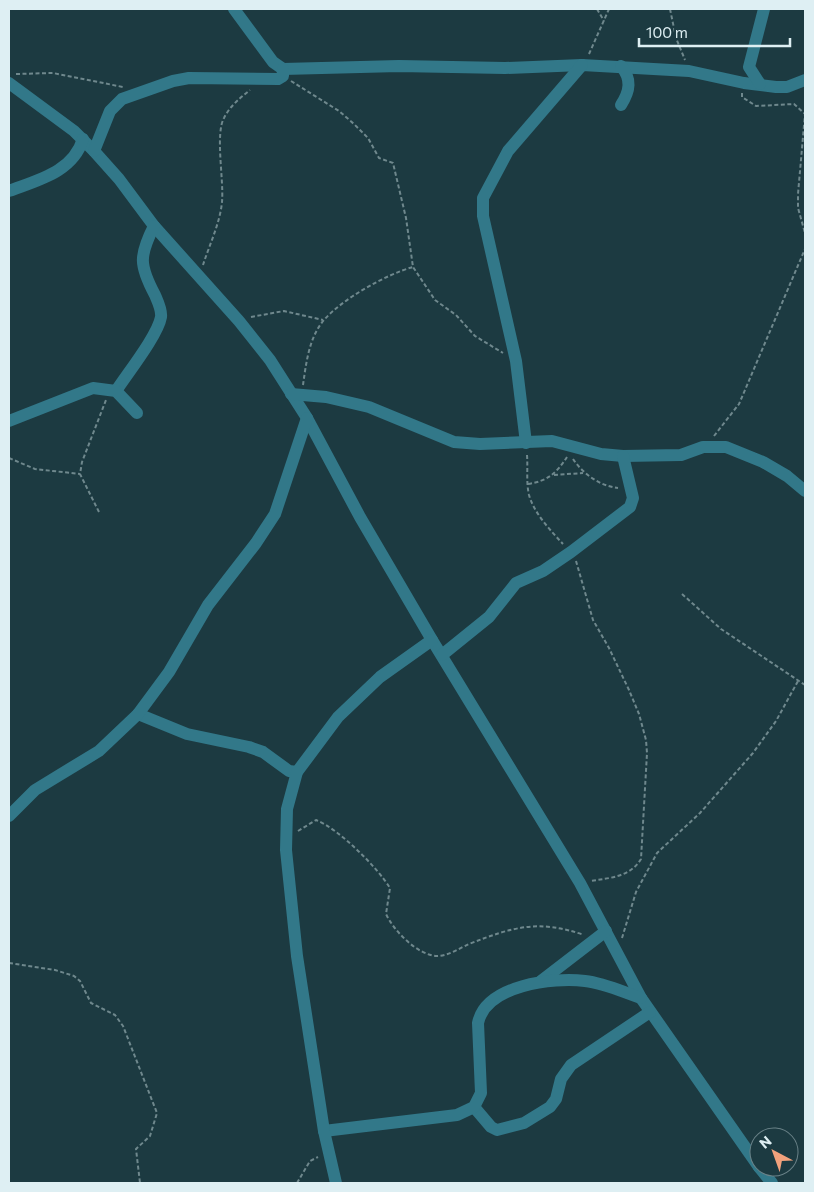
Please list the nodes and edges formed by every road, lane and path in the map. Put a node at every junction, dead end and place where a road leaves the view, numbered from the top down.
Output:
1 (234, 9) edge
2 (597, 9) edge
3 (608, 9) edge
4 (670, 9) edge
5 (764, 9) edge
6 (604, 21) junction
7 (582, 65) junction
8 (620, 66) junction
9 (689, 71) junction
10 (9, 73) edge
11 (283, 73) junction
12 (261, 80) junction
13 (805, 80) edge
14 (9, 83) edge
15 (744, 83) junction
16 (760, 84) junction
17 (130, 88) dead end
18 (620, 104) dead end
19 (83, 139) junction
20 (94, 151) junction
21 (9, 191) edge
22 (154, 226) junction
23 (805, 233) edge
24 (805, 249) edge
25 (413, 267) junction
26 (199, 278) junction
27 (323, 320) junction
28 (239, 322) junction
29 (516, 360) junction
30 (113, 390) junction
31 (296, 394) junction
32 (137, 413) dead end
33 (307, 418) junction
34 (9, 421) edge
35 (526, 443) junction
36 (703, 447) junction
37 (623, 456) junction
38 (9, 458) edge
39 (583, 473) junction
40 (80, 474) junction
41 (554, 475) junction
42 (528, 484) junction
43 (632, 488) junction
44 (805, 491) edge
45 (99, 512) dead end
46 (571, 552) junction
47 (682, 594) dead end
48 (432, 640) junction
49 (442, 655) junction
50 (798, 681) junction
51 (805, 685) edge
52 (138, 714) junction
53 (297, 772) junction
54 (9, 816) edge
55 (286, 840) junction
56 (580, 883) junction
57 (606, 930) junction
58 (595, 939) junction
59 (617, 952) junction
60 (9, 963) edge
61 (542, 981) junction
62 (641, 998) junction
63 (650, 1012) junction
64 (474, 1107) junction
65 (324, 1131) junction
66 (329, 1153) junction
67 (749, 1153) edge
68 (140, 1183) edge
69 (297, 1183) edge
70 (336, 1183) edge

1 - 11 street
2 - 6 path
3 - 6 path
4 - 9 path
5 - 16 street
6 - 7 path
7 - 8 street
7 - 11 street
7 - 29 street
8 - 9 street
8 - 18 street
9 - 15 street
10 - 17 path
11 - 12 street
11 - 25 path
12 - 20 street
12 - 26 path
13 - 16 street
14 - 19 street
15 - 16 street
15 - 23 path
19 - 20 street
19 - 21 street
20 - 22 street
22 - 26 street
22 - 30 street
24 - 36 path
25 - 27 path
25 - 29 path
26 - 28 street
27 - 28 path
27 - 31 path
28 - 31 street
29 - 35 street
30 - 32 street
30 - 34 street
30 - 40 path
31 - 33 street
31 - 35 street
33 - 48 street
33 - 52 street
35 - 37 street
35 - 42 path
36 - 37 street
36 - 44 street
37 - 43 street
38 - 40 path
39 - 41 path
39 - 41 path
39 - 43 path
40 - 45 path
41 - 42 path
42 - 46 path
43 - 46 street
46 - 49 street
46 - 56 path
47 - 50 path
48 - 49 street
48 - 53 street
49 - 56 street
50 - 51 path
50 - 59 path
52 - 53 street
52 - 54 street
53 - 55 street
55 - 58 path
55 - 65 street
56 - 57 street
57 - 58 street
57 - 59 street
58 - 61 street
59 - 62 street
60 - 68 path
61 - 62 street
61 - 64 street
62 - 63 street
63 - 64 street
63 - 67 street
64 - 65 street
65 - 66 street
66 - 69 path
66 - 70 street

